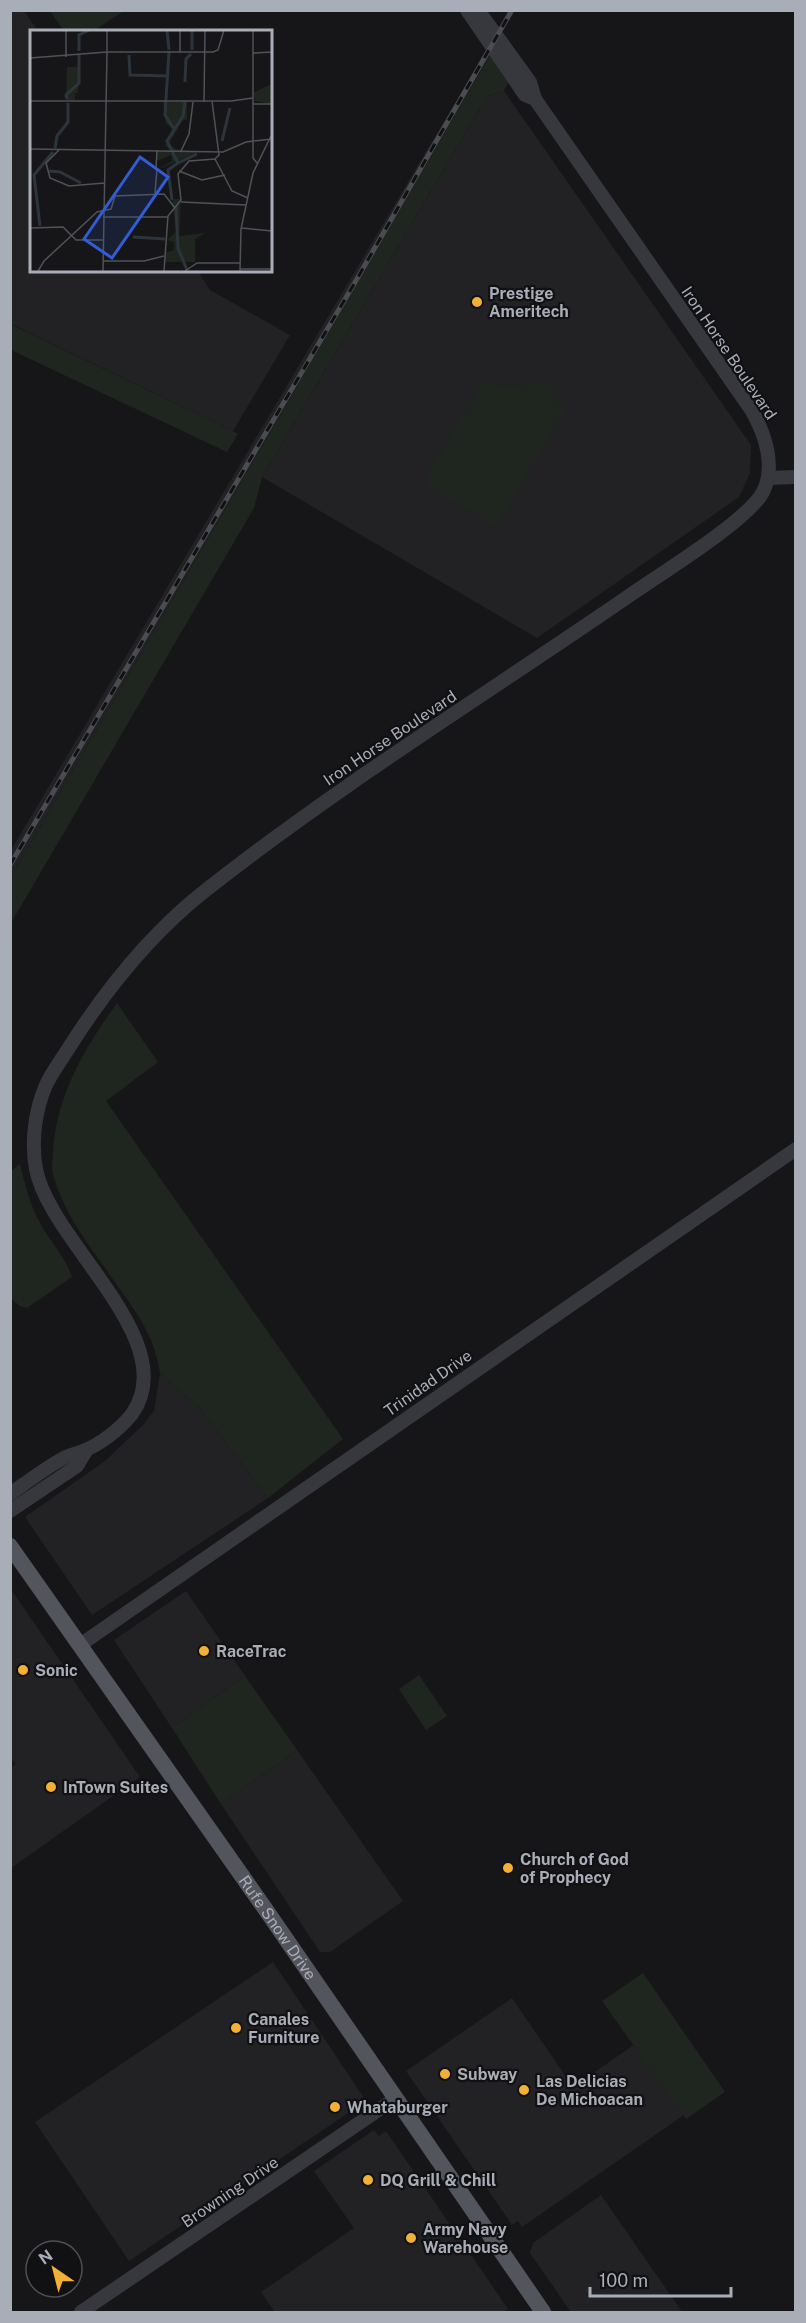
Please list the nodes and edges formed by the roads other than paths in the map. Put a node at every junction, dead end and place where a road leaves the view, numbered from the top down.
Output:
1 (467, 10) edge
2 (478, 10) edge
3 (535, 99) junction
4 (795, 477) edge
5 (768, 478) junction
6 (795, 1149) edge
7 (86, 1451) junction
8 (10, 1494) edge
9 (10, 1511) edge
10 (10, 1546) edge
11 (80, 1645) junction
12 (396, 2098) junction
13 (81, 2313) edge
14 (543, 2313) edge

1 - 3 street, Iron Horse Boulevard
2 - 3 street, Iron Horse Boulevard
3 - 5 street, Iron Horse Boulevard
4 - 5 street
5 - 7 street, Iron Horse Boulevard
6 - 11 street, Trinidad Drive
7 - 8 street, Iron Horse Boulevard
7 - 9 street, Iron Horse Boulevard
10 - 11 main road, Rufe Snow Drive
11 - 12 main road, Rufe Snow Drive
12 - 13 street, Browning Drive
12 - 14 main road, Rufe Snow Drive

